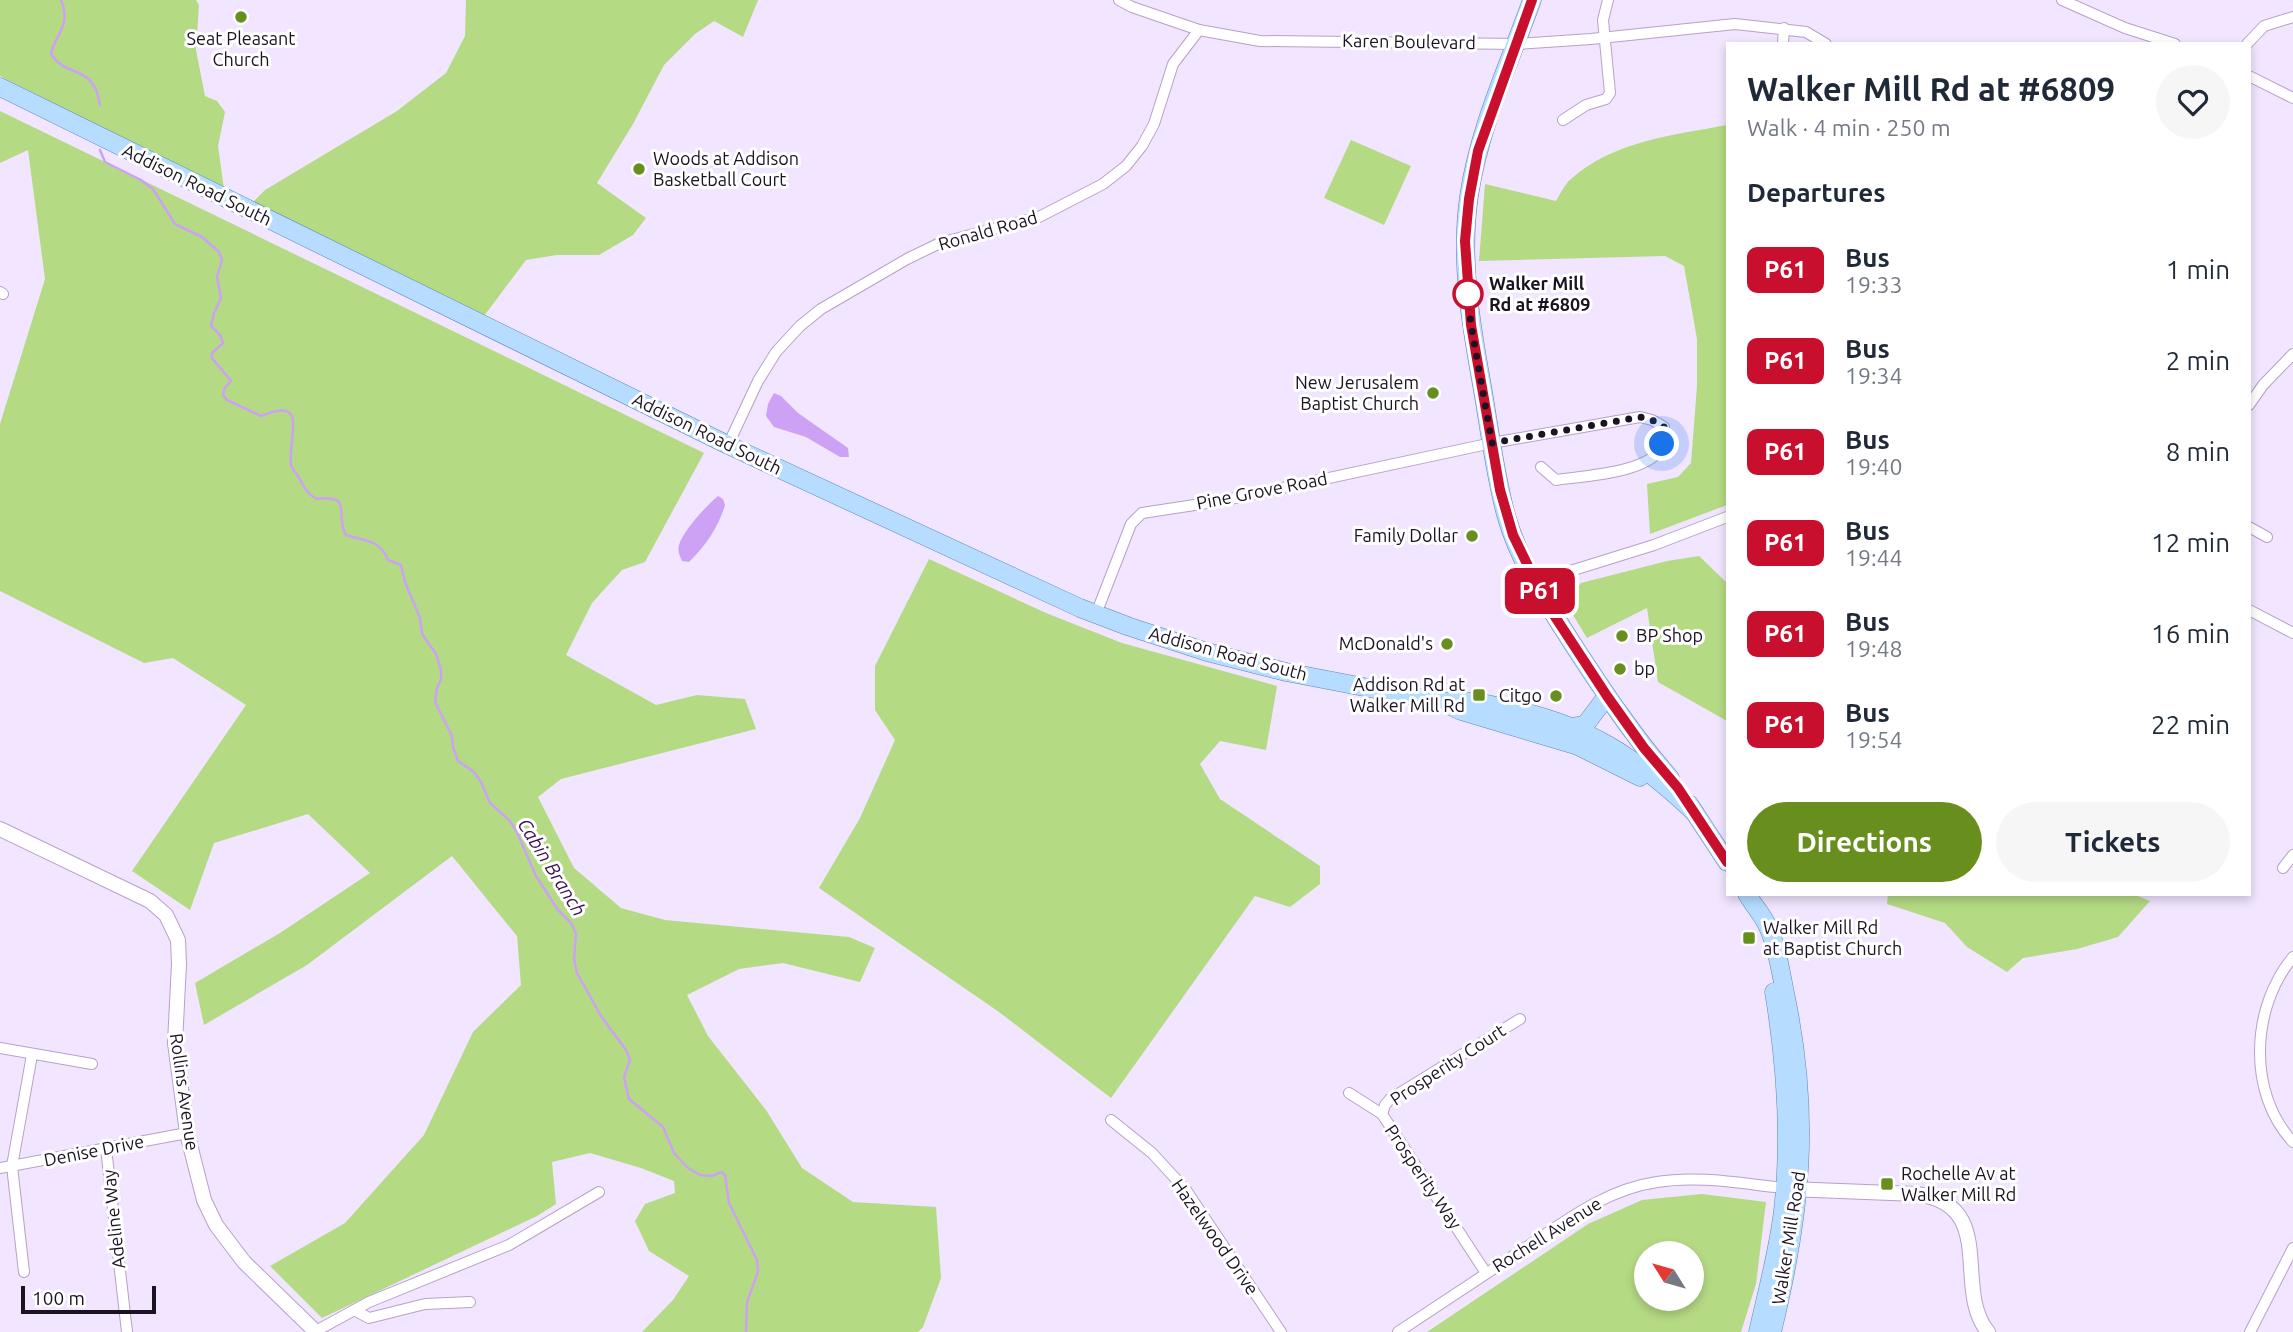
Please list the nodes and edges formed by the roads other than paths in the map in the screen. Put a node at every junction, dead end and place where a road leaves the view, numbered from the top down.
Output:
1 (1119, 0) edge
2 (1532, 0) edge
3 (1608, 0) edge
4 (2062, 0) edge
5 (2293, 18) edge
6 (1784, 29) junction
7 (1199, 30) junction
8 (1604, 37) junction
9 (1783, 42) edge
10 (1823, 42) edge
11 (2169, 42) edge
12 (2249, 42) edge
13 (1517, 44) junction
14 (2251, 77) edge
15 (0, 87) edge
16 (2293, 98) edge
17 (1563, 120) dead end
18 (2293, 354) edge
19 (2251, 402) edge
20 (1492, 443) junction
21 (728, 445) junction
22 (1541, 467) dead end
23 (1726, 517) edge
24 (2251, 528) edge
25 (2267, 537) dead end
26 (1535, 582) junction
27 (2251, 611) edge
28 (1096, 614) junction
29 (2293, 633) edge
30 (1607, 696) junction
31 (1442, 702) junction
32 (1572, 727) junction
33 (1598, 746) junction
34 (1698, 818) junction
35 (0, 829) edge
36 (2293, 855) edge
37 (1726, 860) edge
38 (2283, 867) dead end
39 (1749, 898) edge
40 (2293, 957) edge
41 (1520, 1019) dead end
42 (0, 1048) edge
43 (32, 1055) junction
44 (92, 1064) dead end
45 (1349, 1093) dead end
46 (1382, 1114) junction
47 (1111, 1120) dead end
48 (187, 1133) junction
49 (2293, 1142) edge
50 (106, 1148) junction
51 (6, 1167) edge
52 (1792, 1189) junction
53 (599, 1192) dead end
54 (2293, 1248) edge
55 (24, 1272) dead end
56 (1486, 1273) junction
57 (470, 1302) dead end
58 (354, 1310) junction
59 (310, 1329) edge
60 (127, 1332) edge
61 (1281, 1332) edge
62 (1398, 1332) edge
63 (1758, 1332) edge
64 (1772, 1332) edge
65 (1988, 1332) edge
66 (2250, 1332) edge

1 - 7 street, Karen Boulevard
2 - 13 main road
3 - 8 street
4 - 11 street
5 - 12 street
6 - 8 street, Karen Boulevard
6 - 9 street
6 - 10 street, Karen Boulevard
7 - 13 street, Karen Boulevard
7 - 21 street, Ronald Road
8 - 13 street, Karen Boulevard
8 - 17 street
13 - 20 main road
14 - 16 street
15 - 21 main road, Addison Road South
18 - 19 street
20 - 22 street
20 - 26 main road
20 - 28 street, Pine Grove Road
21 - 28 main road, Addison Road South
23 - 26 street
24 - 25 street
26 - 30 main road
27 - 29 street
28 - 31 main road, Addison Road South
30 - 32 main road
30 - 33 main road
30 - 34 main road
31 - 32 main road, Addison Road South
31 - 33 main road, Addison Road South
32 - 33 main road, Addison Road South
33 - 34 main road, Addison Road South
34 - 37 main road
35 - 48 street, Rollins Avenue
36 - 38 street
39 - 52 main road, Walker Mill Road
40 - 49 street
41 - 46 street, Prosperity Court
42 - 43 street
43 - 44 street
43 - 51 street
45 - 46 street, Prosperity Way
46 - 56 street, Prosperity Way
47 - 61 street, Hazelwood Drive
48 - 50 street, Denise Drive
48 - 59 street, Rollins Avenue
50 - 51 street, Denise Drive
50 - 60 street, Adeline Way
51 - 55 street
52 - 56 street, Rochell Avenue
52 - 63 main road, Walker Mill Road
52 - 64 main road, Walker Mill Road
52 - 65 street, Rochell Avenue
53 - 58 street
54 - 66 street
56 - 62 street, Rochell Avenue
57 - 58 street
58 - 59 street

